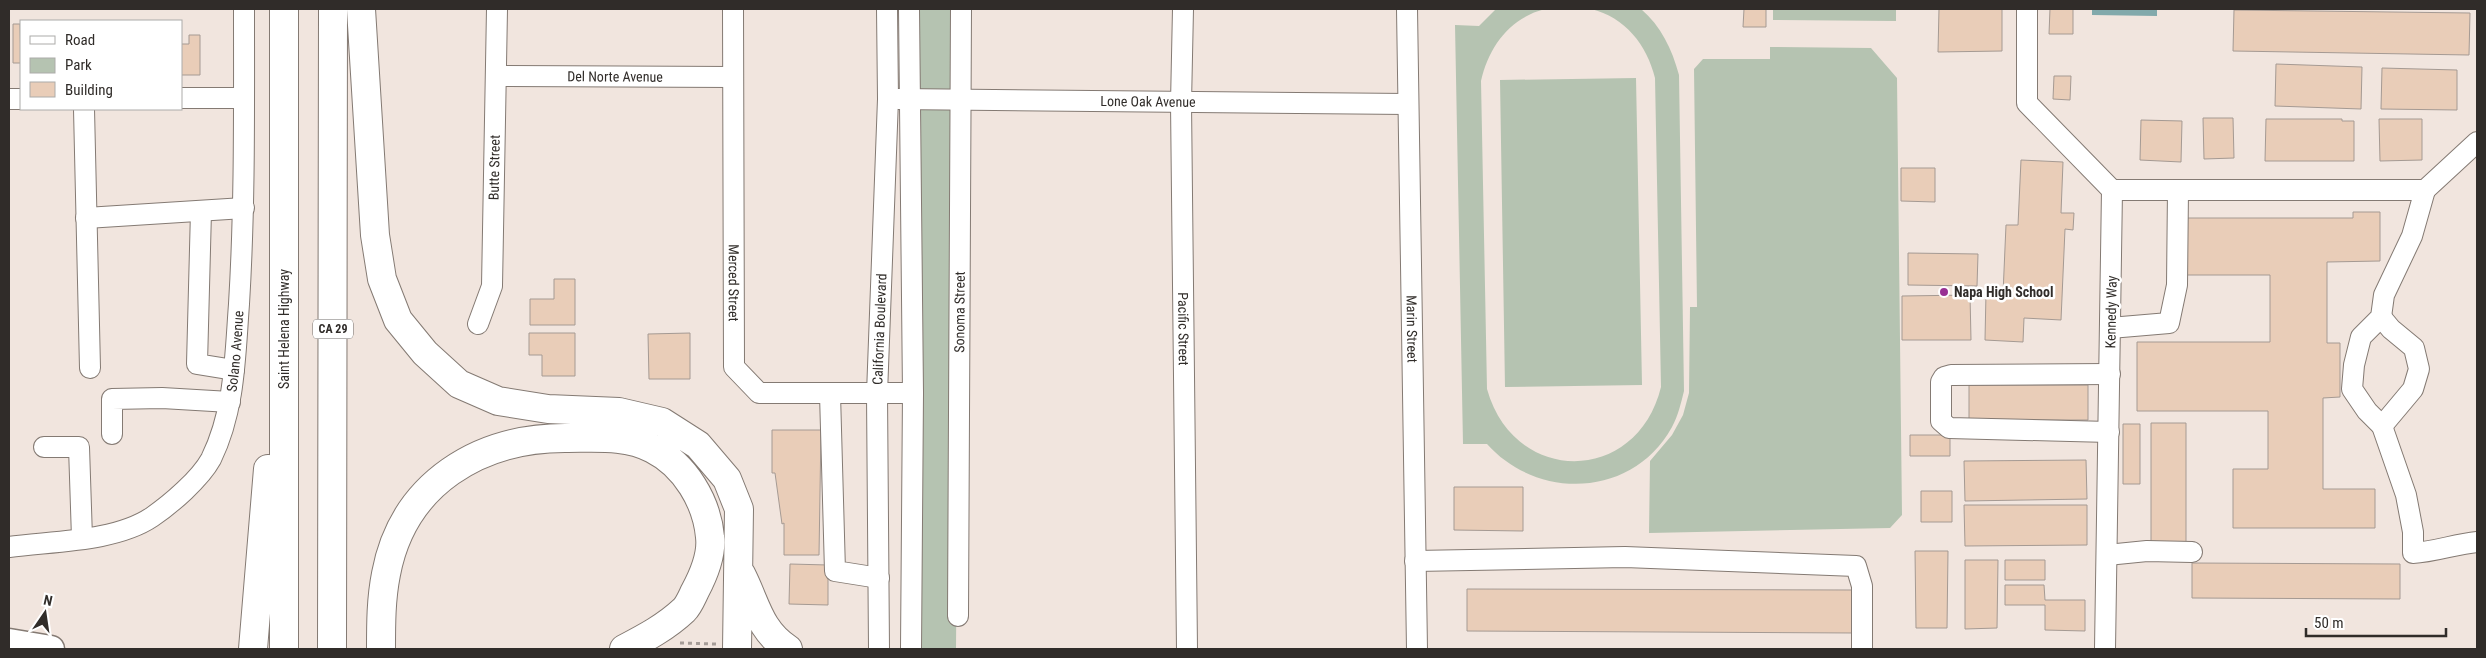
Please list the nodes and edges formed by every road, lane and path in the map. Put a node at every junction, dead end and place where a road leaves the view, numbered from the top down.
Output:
1 (244, 9) edge
2 (284, 9) edge
3 (333, 9) edge
4 (361, 9) edge
5 (497, 9) edge
6 (733, 9) edge
7 (887, 9) edge
8 (910, 9) edge
9 (961, 9) edge
10 (1183, 9) edge
11 (1407, 9) edge
12 (2027, 9) edge
13 (497, 76) junction
14 (732, 77) junction
15 (182, 98) edge
16 (244, 98) junction
17 (888, 99) junction
18 (910, 100) junction
19 (961, 101) junction
20 (1181, 103) junction
21 (1408, 104) junction
22 (84, 110) edge
23 (2477, 142) edge
24 (284, 165) junction
25 (2112, 190) junction
26 (2178, 190) junction
27 (2425, 190) junction
28 (244, 208) junction
29 (201, 211) junction
30 (86, 218) junction
31 (2381, 317) junction
32 (478, 324) dead end
33 (2110, 328) junction
34 (90, 368) dead end
35 (234, 370) junction
36 (2110, 374) junction
37 (913, 393) junction
38 (830, 394) junction
39 (876, 394) junction
40 (230, 402) junction
41 (2382, 426) junction
42 (2109, 432) junction
43 (112, 434) dead end
44 (44, 447) dead end
45 (82, 538) junction
46 (2477, 542) edge
47 (9, 547) edge
48 (2192, 552) dead end
49 (2107, 555) junction
50 (1415, 561) junction
51 (740, 571) junction
52 (879, 578) junction
53 (958, 616) dead end
54 (9, 642) edge
55 (674, 643) dead end
56 (728, 646) edge
57 (51, 649) edge
58 (253, 649) edge
59 (284, 649) edge
60 (332, 649) edge
61 (381, 649) edge
62 (624, 649) edge
63 (788, 649) edge
64 (879, 649) edge
65 (911, 649) edge
66 (1186, 649) edge
67 (1417, 649) edge
68 (1862, 649) edge
69 (2105, 649) edge

1 - 16 street, Solano Avenue
2 - 24 highway, Saint Helena Highway
3 - 60 highway, CA 29
4 - 51 highway
5 - 13 street, Butte Street
6 - 14 street, Merced Street
7 - 17 street, California Boulevard
8 - 18 street, California Boulevard
9 - 19 street, Sonoma Street
10 - 20 street, Pacific Street
11 - 21 street, Marin Street
12 - 25 street
13 - 14 street, Del Norte Avenue
13 - 32 street, Butte Street
14 - 38 street, Merced Street
15 - 16 street
16 - 28 street, Solano Avenue
17 - 18 street, Lone Oak Avenue
17 - 39 street, California Boulevard
18 - 19 street, Lone Oak Avenue
18 - 37 street, California Boulevard
19 - 20 street, Lone Oak Avenue
19 - 53 street, Sonoma Street
20 - 21 street, Lone Oak Avenue
20 - 66 street, Pacific Street
21 - 50 street, Marin Street
22 - 30 street
23 - 27 street
24 - 58 highway
24 - 59 highway, Saint Helena Highway
25 - 26 street
25 - 33 street, Kennedy Way
26 - 27 street
26 - 33 street
27 - 31 street
28 - 29 street
28 - 35 street, Solano Avenue
29 - 30 street
29 - 35 street
30 - 34 street
31 - 41 street
31 - 41 street
33 - 36 street, Kennedy Way
35 - 40 street, Solano Avenue
36 - 42 street, Kennedy Way
36 - 42 street
37 - 39 street, Merced Street
37 - 65 street, California Boulevard
38 - 39 street, Merced Street
38 - 52 street
39 - 52 street, California Boulevard
40 - 43 street
40 - 45 street, Solano Avenue
41 - 46 street
42 - 49 street, Kennedy Way
44 - 45 street
45 - 47 street, Solano Avenue
48 - 49 street
49 - 69 street, Kennedy Way
50 - 67 street, Marin Street
50 - 68 street
51 - 56 highway
51 - 63 highway
52 - 64 street, California Boulevard
54 - 57 main road
55 - 56 path
61 - 62 highway

